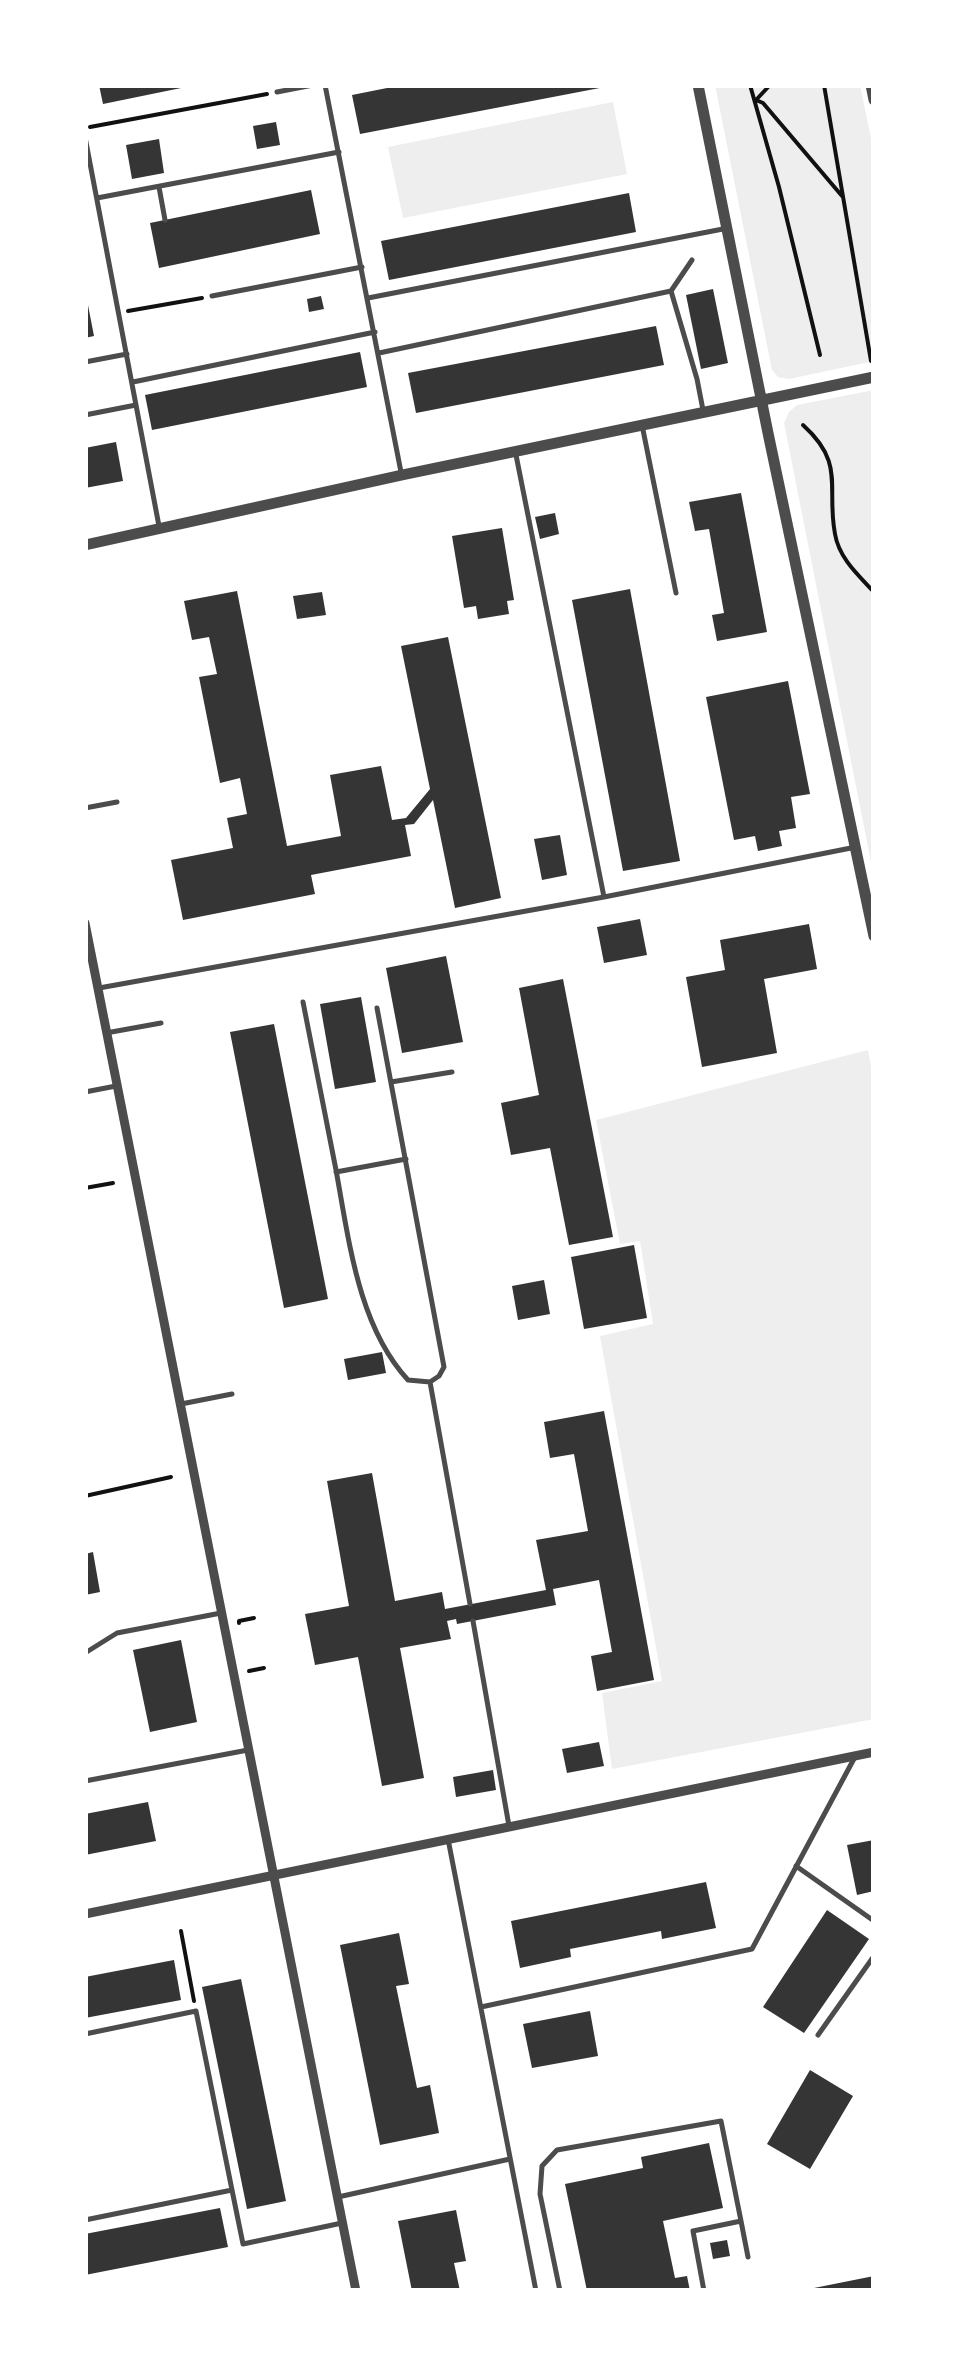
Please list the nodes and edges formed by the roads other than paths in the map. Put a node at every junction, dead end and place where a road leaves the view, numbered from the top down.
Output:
1 (313, 85) edge
2 (326, 85) edge
3 (698, 85) edge
4 (871, 85) edge
5 (277, 92) road end
6 (874, 100) edge
7 (85, 137) edge
8 (339, 152) junction
9 (159, 187) junction
10 (97, 198) junction
11 (165, 220) dead end
12 (728, 228) junction
13 (692, 260) dead end
14 (362, 267) junction
15 (671, 291) junction
16 (212, 296) road end
17 (368, 298) junction
18 (375, 332) junction
19 (126, 354) junction
20 (379, 354) junction
21 (85, 362) edge
22 (874, 377) edge
23 (132, 382) junction
24 (762, 400) junction
25 (136, 405) junction
26 (703, 412) junction
27 (85, 415) edge
28 (642, 425) junction
29 (515, 452) junction
30 (402, 475) junction
31 (160, 529) junction
32 (85, 545) edge
33 (676, 593) dead end
34 (117, 802) dead end
35 (85, 808) edge
36 (856, 847) junction
37 (604, 897) junction
38 (85, 923) edge
39 (874, 936) edge
40 (97, 988) junction
41 (303, 1002) dead end
42 (377, 1008) dead end
43 (161, 1023) dead end
44 (106, 1032) junction
45 (452, 1072) dead end
46 (392, 1082) junction
47 (117, 1086) junction
48 (85, 1092) edge
49 (406, 1159) junction
50 (336, 1172) junction
51 (430, 1382) junction
52 (232, 1394) dead end
53 (179, 1404) junction
54 (470, 1604) dead end
55 (221, 1613) junction
56 (473, 1621) dead end
57 (85, 1653) edge
58 (248, 1750) junction
59 (874, 1752) edge
60 (856, 1755) junction
61 (85, 1781) edge
62 (509, 1826) junction
63 (448, 1839) junction
64 (796, 1866) junction
65 (274, 1875) junction
66 (85, 1914) edge
67 (874, 1920) edge
68 (874, 1956) edge
69 (481, 2007) junction
70 (85, 2034) edge
71 (818, 2034) dead end
72 (510, 2159) junction
73 (232, 2190) junction
74 (337, 2198) junction
75 (85, 2220) edge
76 (741, 2221) junction
77 (342, 2223) junction
78 (748, 2257) dead end
79 (356, 2291) edge
80 (536, 2291) edge
81 (560, 2291) edge
82 (704, 2291) edge

1 - 5 lane
2 - 8 lane
3 - 12 street
4 - 6 street
7 - 10 lane
8 - 9 lane
8 - 14 lane
9 - 10 lane
9 - 11 lane
10 - 19 lane
12 - 17 lane
12 - 24 street
13 - 15 lane
14 - 16 lane
14 - 17 lane
15 - 20 lane
15 - 26 lane
17 - 18 lane
18 - 20 lane
18 - 23 lane
19 - 21 lane
19 - 23 lane
20 - 30 lane
22 - 24 street
23 - 25 lane
24 - 26 street
24 - 36 street
25 - 27 lane
25 - 31 lane
26 - 28 street
28 - 29 street
28 - 33 lane
29 - 30 street
29 - 37 lane
30 - 31 street
31 - 32 street
34 - 35 lane
36 - 37 lane
36 - 39 street
37 - 40 lane
38 - 40 street
40 - 44 street
41 - 50 lane
42 - 46 lane
43 - 44 lane
44 - 47 street
45 - 46 lane
46 - 49 lane
47 - 48 lane
47 - 53 street
49 - 50 lane
49 - 51 lane
50 - 51 lane
51 - 54 lane
52 - 53 lane
53 - 55 street
55 - 57 lane
55 - 58 street
56 - 62 lane
58 - 61 lane
58 - 65 street
59 - 60 street
60 - 62 street
60 - 64 lane
62 - 63 street
63 - 65 street
63 - 69 lane
64 - 67 lane
64 - 69 lane
65 - 66 street
65 - 74 street
68 - 71 lane
69 - 72 lane
70 - 73 lane
72 - 74 lane
72 - 80 lane
73 - 75 lane
73 - 77 lane
74 - 77 street
76 - 78 lane
76 - 81 lane
76 - 82 lane
77 - 79 street

